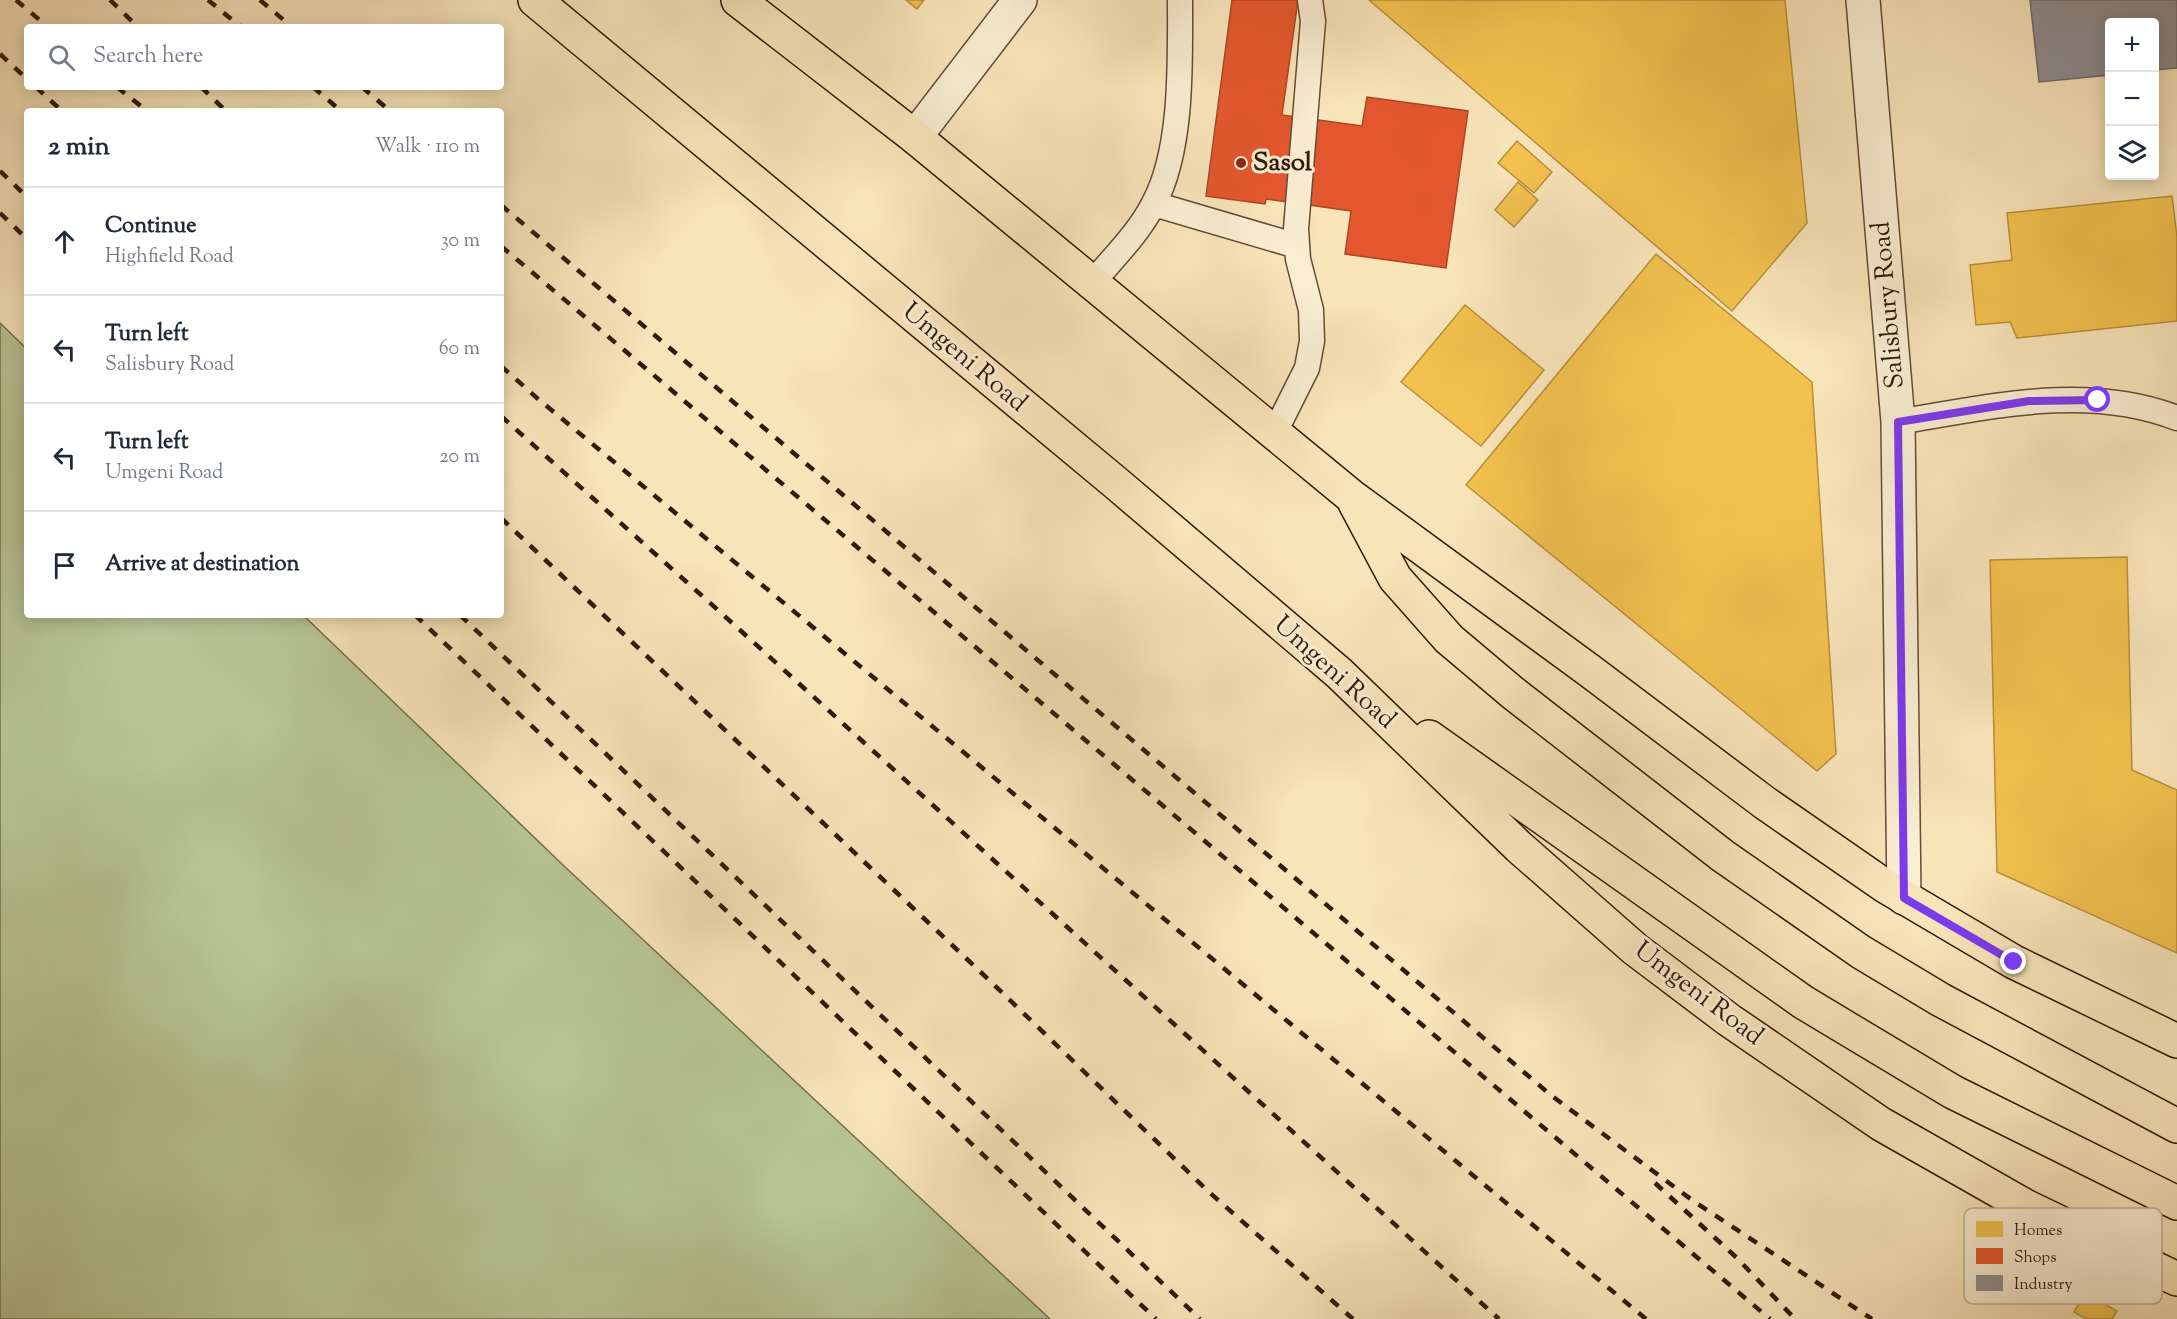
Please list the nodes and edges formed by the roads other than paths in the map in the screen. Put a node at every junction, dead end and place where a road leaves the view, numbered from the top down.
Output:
1 (535, 0) edge
2 (738, 0) edge
3 (1020, 0) edge
4 (1180, 0) edge
5 (1310, 0) edge
6 (1863, 0) edge
7 (915, 137) junction
8 (1154, 204) junction
9 (1297, 246) junction
10 (1092, 283) junction
11 (2177, 418) edge
12 (1898, 422) junction
13 (1275, 432) junction
14 (1351, 496) junction
15 (1339, 673) junction
16 (1904, 898) junction
17 (2177, 1041) edge
18 (2177, 1126) edge
19 (2177, 1203) edge
20 (2029, 1208) edge
21 (2162, 1272) edge
22 (2177, 1279) edge

1 - 15 main road, Umgeni Road
2 - 7 main road
3 - 7 street
4 - 8 lane
5 - 9 lane
6 - 12 street, Salisbury Road
7 - 10 main road
8 - 9 lane
8 - 10 lane
9 - 13 lane
10 - 13 main road
11 - 12 lane
12 - 16 street, Salisbury Road
13 - 14 main road
14 - 16 main road
14 - 18 main road
15 - 19 main road
15 - 20 main road, Umgeni Road
16 - 17 main road
21 - 22 main road, Umgeni Road

